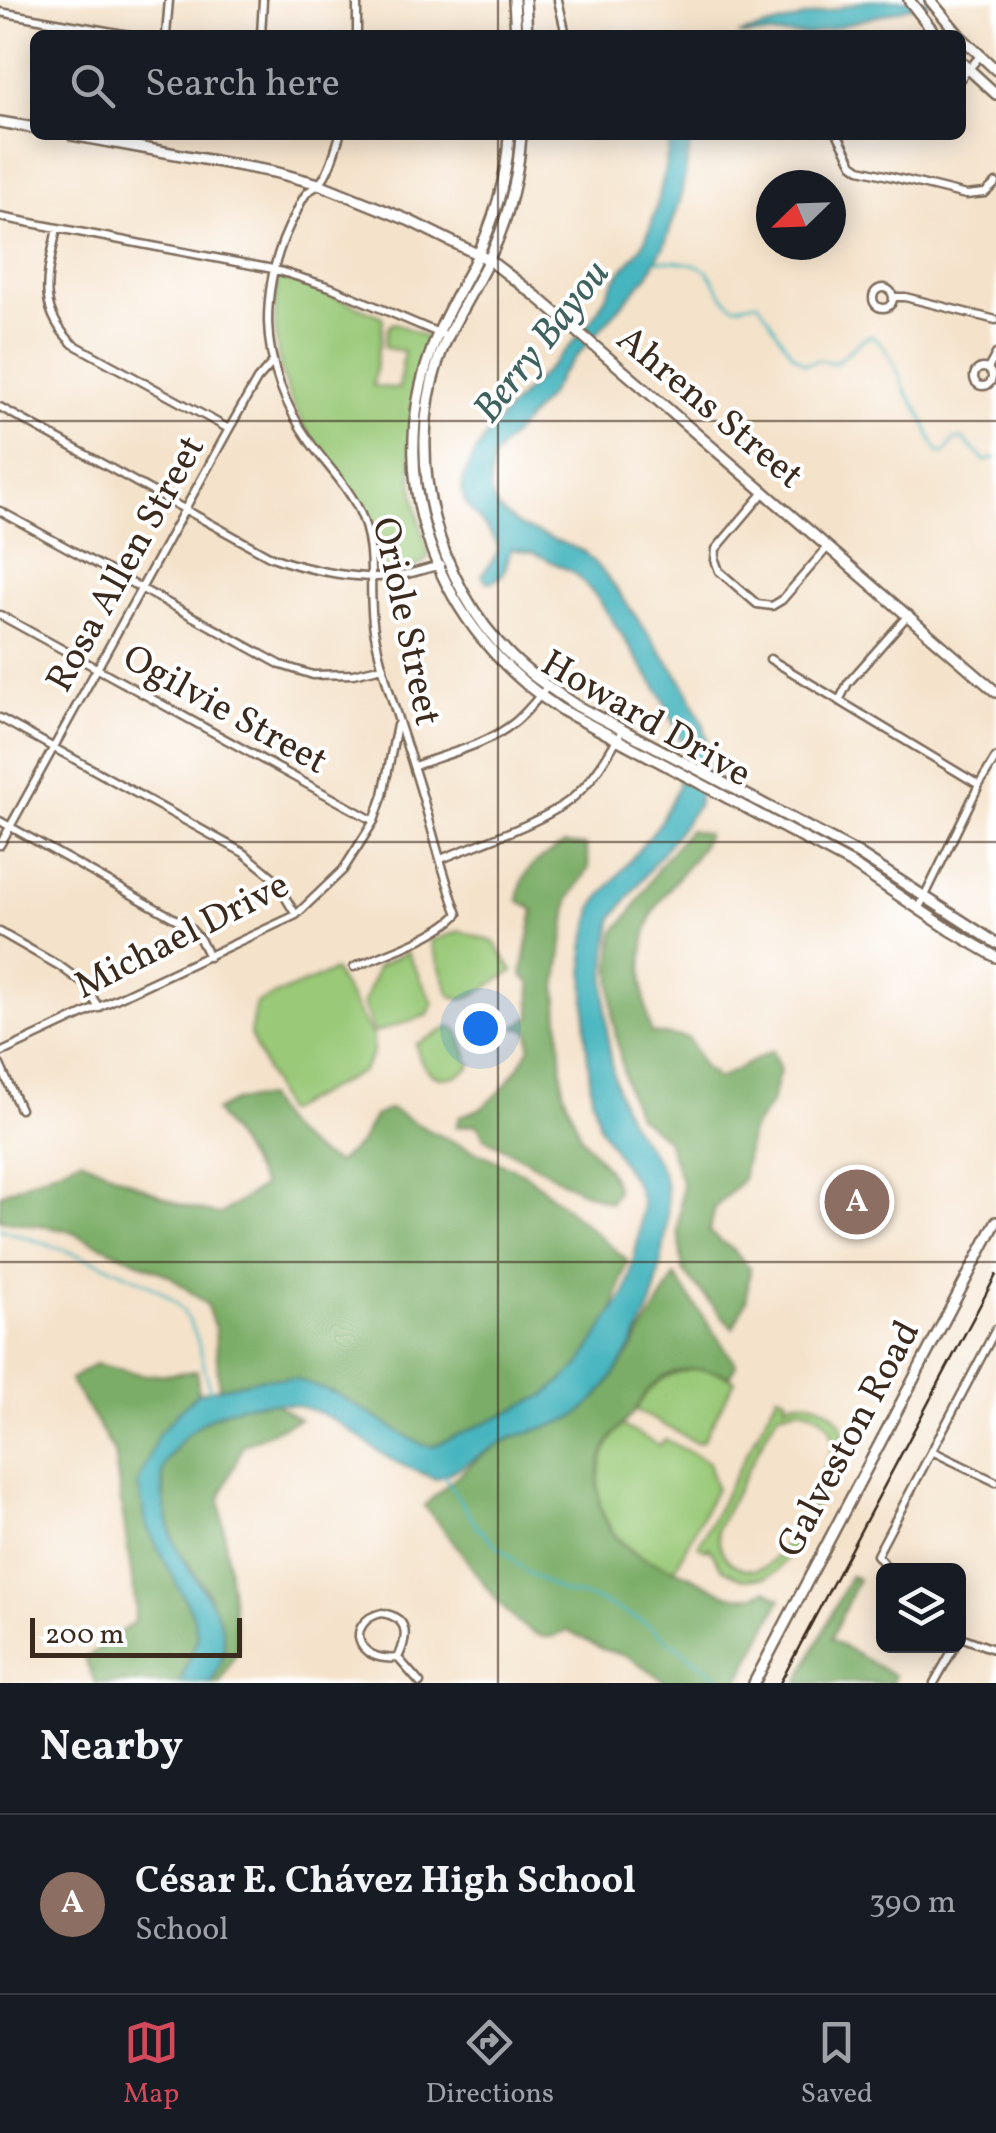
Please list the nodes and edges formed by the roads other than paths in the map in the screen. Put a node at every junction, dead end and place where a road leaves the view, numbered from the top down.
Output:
1 (169, 0) edge
2 (263, 0) edge
3 (357, 0) edge
4 (514, 0) edge
5 (525, 0) edge
6 (558, 0) edge
7 (910, 0) edge
8 (930, 0) edge
9 (0, 12) edge
10 (101, 30) edge
11 (166, 30) edge
12 (261, 30) edge
13 (357, 30) edge
14 (516, 30) edge
15 (527, 30) edge
16 (565, 30) edge
17 (932, 30) edge
18 (955, 30) edge
19 (966, 42) edge
20 (980, 56) junction
21 (966, 68) edge
22 (996, 70) edge
23 (966, 72) edge
24 (996, 94) edge
25 (0, 122) edge
26 (30, 127) edge
27 (99, 140) edge
28 (338, 140) edge
29 (509, 140) edge
30 (520, 140) edge
31 (840, 140) edge
32 (319, 184) junction
33 (996, 184) edge
34 (0, 217) edge
35 (58, 228) junction
36 (478, 255) junction
37 (489, 260) junction
38 (273, 269) junction
39 (893, 297) dead end
40 (996, 320) edge
41 (443, 335) junction
42 (996, 354) edge
43 (272, 363) junction
44 (988, 369) dead end
45 (0, 407) edge
46 (230, 429) junction
47 (414, 472) junction
48 (426, 472) junction
49 (765, 491) junction
50 (185, 509) junction
51 (0, 511) edge
52 (829, 546) junction
53 (450, 562) junction
54 (438, 566) junction
55 (373, 576) junction
56 (142, 589) junction
57 (909, 614) junction
58 (0, 615) edge
59 (488, 629) junction
60 (478, 636) junction
61 (770, 659) dead end
62 (382, 666) junction
63 (97, 668) junction
64 (547, 687) junction
65 (996, 692) edge
66 (540, 696) junction
67 (839, 702) junction
68 (0, 718) edge
69 (398, 722) junction
70 (623, 729) junction
71 (617, 740) junction
72 (54, 748) junction
73 (996, 757) edge
74 (414, 766) junction
75 (980, 785) junction
76 (772, 808) junction
77 (766, 819) junction
78 (0, 820) edge
79 (374, 821) junction
80 (10, 826) junction
81 (0, 844) edge
82 (856, 853) junction
83 (441, 858) junction
84 (852, 864) junction
85 (921, 903) junction
86 (296, 915) junction
87 (0, 932) edge
88 (996, 943) edge
89 (996, 957) edge
90 (209, 958) junction
91 (354, 968) dead end
92 (99, 1008) junction
93 (0, 1053) edge
94 (0, 1065) edge
95 (20, 1109) dead end
96 (996, 1222) edge
97 (996, 1329) edge
98 (987, 1346) junction
99 (996, 1351) edge
100 (932, 1451) junction
101 (996, 1482) edge
102 (884, 1563) edge
103 (966, 1639) edge
104 (996, 1650) edge
105 (950, 1653) edge
106 (398, 1658) junction
107 (420, 1683) edge
108 (754, 1683) edge
109 (934, 1683) edge

1 - 11 street
2 - 12 street
3 - 13 street
4 - 14 main road
5 - 15 main road
6 - 16 street
7 - 17 main road
8 - 18 main road
9 - 10 street
19 - 20 main road
20 - 21 street
20 - 22 main road
23 - 24 main road
25 - 26 main road
27 - 32 main road, Ahrens Street
28 - 32 street, Oriole Street
29 - 36 main road, Howard Drive
30 - 37 main road, Howard Drive
31 - 33 street
32 - 36 main road, Ahrens Street
32 - 38 street, Oriole Street
34 - 35 street
35 - 38 street
35 - 46 street
36 - 37 main road, Ahrens Street
36 - 41 main road, Howard Drive
37 - 41 main road, Howard Drive
37 - 49 main road, Ahrens Street
38 - 41 street
38 - 43 street, Oriole Street
39 - 40 street
41 - 47 main road, Howard Drive
41 - 48 main road, Howard Drive
42 - 44 street
43 - 46 street, Rosa Allen Street
43 - 55 street, Oriole Street
45 - 50 street
46 - 50 street, Rosa Allen Street
47 - 48 main road
47 - 54 main road, Howard Drive
48 - 53 main road, Howard Drive
49 - 52 main road, Ahrens Street
49 - 52 street
50 - 55 street
50 - 56 street, Rosa Allen Street
51 - 56 street
52 - 57 main road, Ahrens Street
53 - 54 street
53 - 59 main road, Howard Drive
54 - 55 street
54 - 60 main road, Howard Drive
55 - 62 street, Oriole Street
56 - 62 street
56 - 63 street, Rosa Allen Street
57 - 65 main road, Ahrens Street
57 - 67 street
58 - 63 street, Ogilvie Street
59 - 60 main road
59 - 64 main road, Howard Drive
60 - 66 main road, Howard Drive
61 - 67 street
62 - 69 street, Oriole Street
63 - 72 street, Rosa Allen Street
63 - 79 street, Ogilvie Street
64 - 66 street
64 - 70 main road, Howard Drive
66 - 71 main road, Howard Drive
66 - 74 street
67 - 75 street
68 - 72 street
69 - 74 street, Oriole Street
69 - 79 street, Michael Drive
70 - 71 street
70 - 76 main road, Howard Drive
71 - 77 main road, Howard Drive
71 - 83 street
72 - 80 street, Rosa Allen Street
72 - 86 street
73 - 75 street
74 - 83 street, Oriole Street
75 - 85 street
76 - 77 main road
76 - 82 main road, Howard Drive
77 - 84 main road, Howard Drive
78 - 80 street
79 - 86 street, Michael Drive
80 - 81 street, Rosa Allen Street
80 - 90 street
82 - 84 main road
82 - 85 main road, Howard Drive
83 - 91 street, Oriole Street
84 - 85 main road, Howard Drive
85 - 88 main road, Howard Drive
85 - 89 main road, Howard Drive
86 - 90 street, Michael Drive
87 - 92 street
90 - 92 street, Michael Drive
92 - 93 street, Michael Drive
94 - 95 street
96 - 108 main road, Galveston Road
97 - 98 street
98 - 99 street
98 - 100 street
100 - 101 street
100 - 102 street
103 - 104 street
105 - 109 street
106 - 106 street
106 - 107 street

